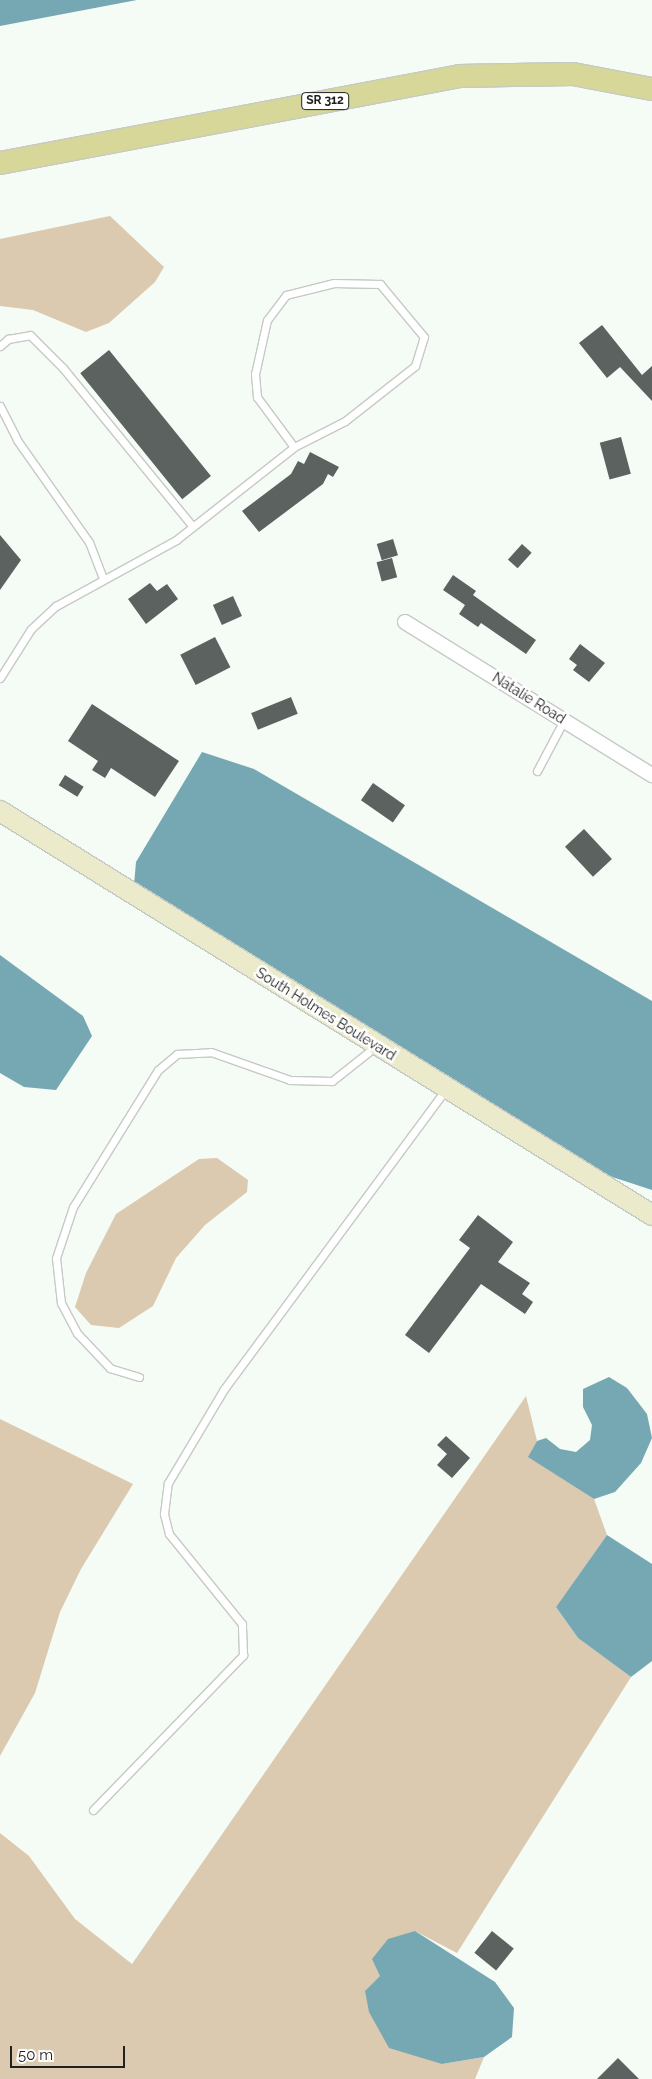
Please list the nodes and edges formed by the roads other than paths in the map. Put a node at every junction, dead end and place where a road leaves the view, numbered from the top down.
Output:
1 (652, 89) edge
2 (0, 162) edge
3 (0, 346) edge
4 (0, 406) edge
5 (294, 447) junction
6 (193, 527) junction
7 (104, 579) junction
8 (406, 622) dead end
9 (0, 678) edge
10 (564, 720) junction
11 (537, 771) dead end
12 (652, 775) edge
13 (0, 810) edge
14 (376, 1046) junction
15 (446, 1089) junction
16 (652, 1215) edge
17 (139, 1377) dead end
18 (93, 1810) dead end

1 - 2 main road, SR 312
3 - 6 lane
4 - 7 lane
5 - 5 lane
5 - 6 lane
6 - 7 lane
7 - 9 lane
8 - 10 street, Natalie Road
10 - 11 lane
10 - 12 street, Natalie Road
13 - 14 main road, South Holmes Boulevard
14 - 15 main road, South Holmes Boulevard
14 - 17 lane
15 - 16 main road, South Holmes Boulevard
15 - 18 lane

